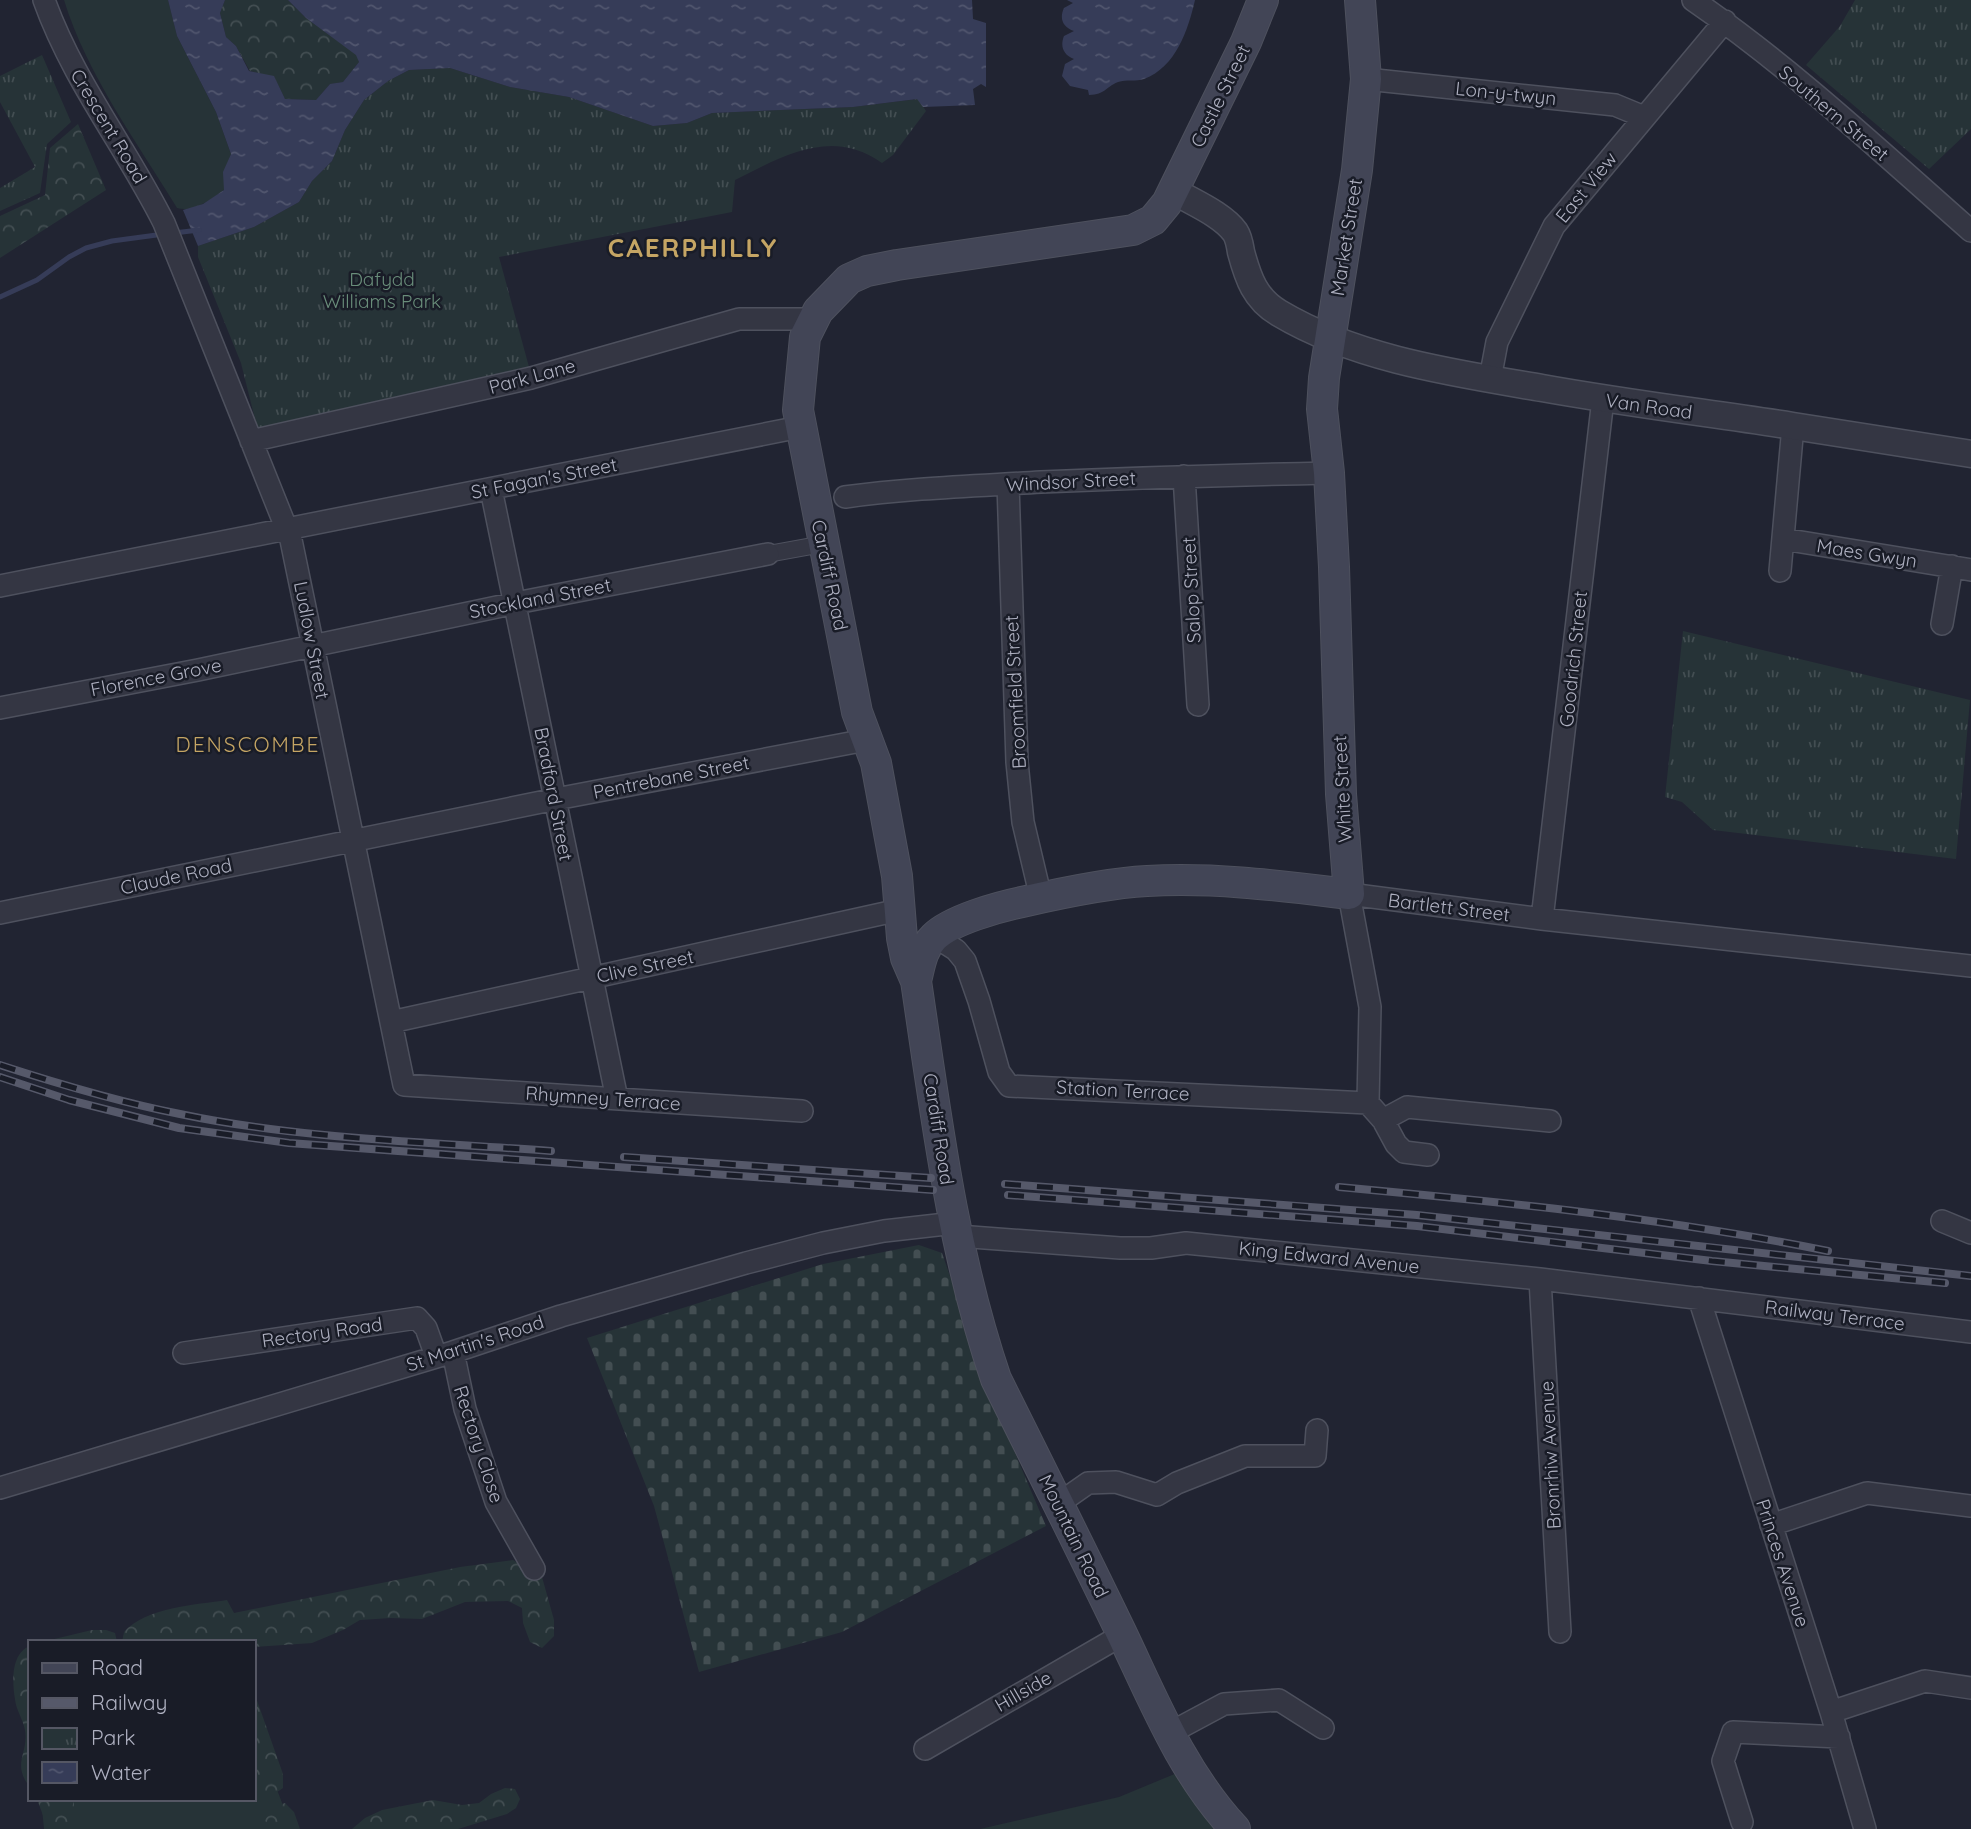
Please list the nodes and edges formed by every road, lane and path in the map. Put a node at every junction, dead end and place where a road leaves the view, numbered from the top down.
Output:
1 (44, 0) edge
2 (1263, 0) edge
3 (1360, 0) edge
4 (1693, 0) edge
5 (1725, 21) junction
6 (1366, 79) junction
7 (1644, 117) junction
8 (1174, 191) junction
9 (1971, 231) edge
10 (174, 248) joint
11 (813, 319) junction
12 (1331, 337) junction
13 (1490, 379) junction
14 (1603, 399) junction
15 (1793, 426) junction
16 (800, 427) junction
17 (251, 441) junction
18 (1971, 454) edge
19 (1329, 473) junction
20 (1184, 476) junction
21 (1008, 484) junction
22 (491, 489) junction
23 (845, 497) joint
24 (814, 500) junction
25 (287, 528) junction
26 (1783, 539) junction
27 (823, 544) junction
28 (768, 554) joint
29 (1961, 568) edge
30 (1780, 571) dead end
31 (0, 586) edge
32 (516, 603) junction
33 (1942, 624) dead end
34 (312, 645) junction
35 (1198, 705) dead end
36 (0, 708) edge
37 (866, 740) junction
38 (556, 799) junction
39 (353, 841) junction
40 (1349, 894) junction
41 (1041, 898) junction
42 (900, 910) junction
43 (0, 913) edge
44 (1542, 919) junction
45 (934, 936) junction
46 (1971, 966) edge
47 (591, 977) junction
48 (916, 981) junction
49 (391, 1022) junction
50 (404, 1085) joint
51 (617, 1099) junction
52 (1368, 1103) junction
53 (802, 1111) dead end
54 (1383, 1120) junction
55 (1550, 1121) dead end
56 (1427, 1155) dead end
57 (1942, 1221) dead end
58 (957, 1230) junction
59 (1971, 1233) edge
60 (1540, 1279) junction
61 (1699, 1298) junction
62 (1971, 1332) edge
63 (184, 1353) dead end
64 (444, 1354) junction
65 (1317, 1430) dead end
66 (0, 1488) edge
67 (1058, 1504) junction
68 (1971, 1506) edge
69 (1771, 1525) junction
70 (534, 1569) dead end
71 (1560, 1632) dead end
72 (1122, 1635) junction
73 (1971, 1688) edge
74 (1831, 1712) junction
75 (1323, 1728) dead end
76 (1168, 1734) junction
77 (1839, 1737) junction
78 (925, 1749) dead end
79 (1742, 1822) dead end
80 (1235, 1829) edge
81 (1865, 1829) edge

1 - 10 street, Crescent Road
2 - 8 main road, Castle Street
3 - 6 main road, Market Street
4 - 5 street, Southern Street
5 - 7 street, East View
5 - 9 street, Southern Street
6 - 7 street, Lon-y-twyn
6 - 12 main road, Market Street
7 - 13 street, East View
8 - 11 main road, Cardiff Road
8 - 12 street, Van Road
10 - 17 street, Ludlow Street
11 - 16 main road, Cardiff Road
11 - 17 street, Park Lane
12 - 13 street, Van Road
12 - 19 main road, Market Street
13 - 14 street, Van Road
14 - 15 street, Van Road
14 - 44 street, Goodrich Street
15 - 18 street, Van Road
15 - 26 street
16 - 22 street, St Fagan's Street
16 - 24 main road, Cardiff Road
17 - 25 street, Ludlow Street
19 - 20 street, Windsor Street
19 - 40 main road, White Street
20 - 21 street, Windsor Street
20 - 35 street, Salop Street
21 - 23 street, Windsor Street
21 - 41 street, Broomfield Street
22 - 25 street, St Fagan's Street
22 - 32 street, Bradford Street
23 - 24 street, Windsor Street
24 - 27 main road, Cardiff Road
25 - 31 street
25 - 34 street, Ludlow Street
26 - 29 street, Maes Gwyn
26 - 30 street
27 - 28 street
27 - 37 main road, Cardiff Road
28 - 32 street, Stockland Street
29 - 33 street, Maes Gwyn
32 - 34 street, Stockland Street
32 - 38 street, Bradford Street
34 - 36 street, Florence Grove
34 - 39 street, Ludlow Street
37 - 38 street, Pentrebane Street
37 - 42 main road, Cardiff Road
38 - 39 street, Pentrebane Street
38 - 47 street, Bradford Street
39 - 43 street, Claude Road
39 - 49 street, Ludlow Street
40 - 41 main road, Bartlett Street
40 - 44 street, Bartlett Street
40 - 52 street, White Street
41 - 45 main road, Bartlett Street
42 - 45 main road, Station Terrace
42 - 47 street, Clive Street
42 - 48 main road, Cardiff Road
44 - 46 street, Bartlett Street
45 - 48 main road
45 - 52 street, Station Terrace
47 - 49 street, Clive Street
47 - 51 street, Bradford Street
48 - 58 main road, Cardiff Road
49 - 50 street, Ludlow Street
50 - 51 street, Rhymney Terrace
51 - 53 street, Rhymney Terrace
52 - 54 street
54 - 55 street
54 - 56 street
57 - 59 street
58 - 60 street, King Edward Avenue
58 - 64 street, St Martin's Road
58 - 67 main road, Mountain Road
60 - 61 street, King Edward Avenue
60 - 71 street, Bronrhiw Avenue
61 - 62 street, Railway Terrace
61 - 69 street, Princes Avenue
63 - 64 street, Rectory Road
64 - 66 street, St Martin's Road
64 - 70 street, Rectory Close
65 - 67 street
67 - 72 main road, Mountain Road
68 - 69 street
69 - 74 street, Princes Avenue
72 - 76 main road, Mountain Road
72 - 78 street, Hillside
73 - 74 street
74 - 77 street, Princes Avenue
75 - 76 street
76 - 80 main road, Mountain Road
77 - 79 street
77 - 81 street, Princes Avenue

